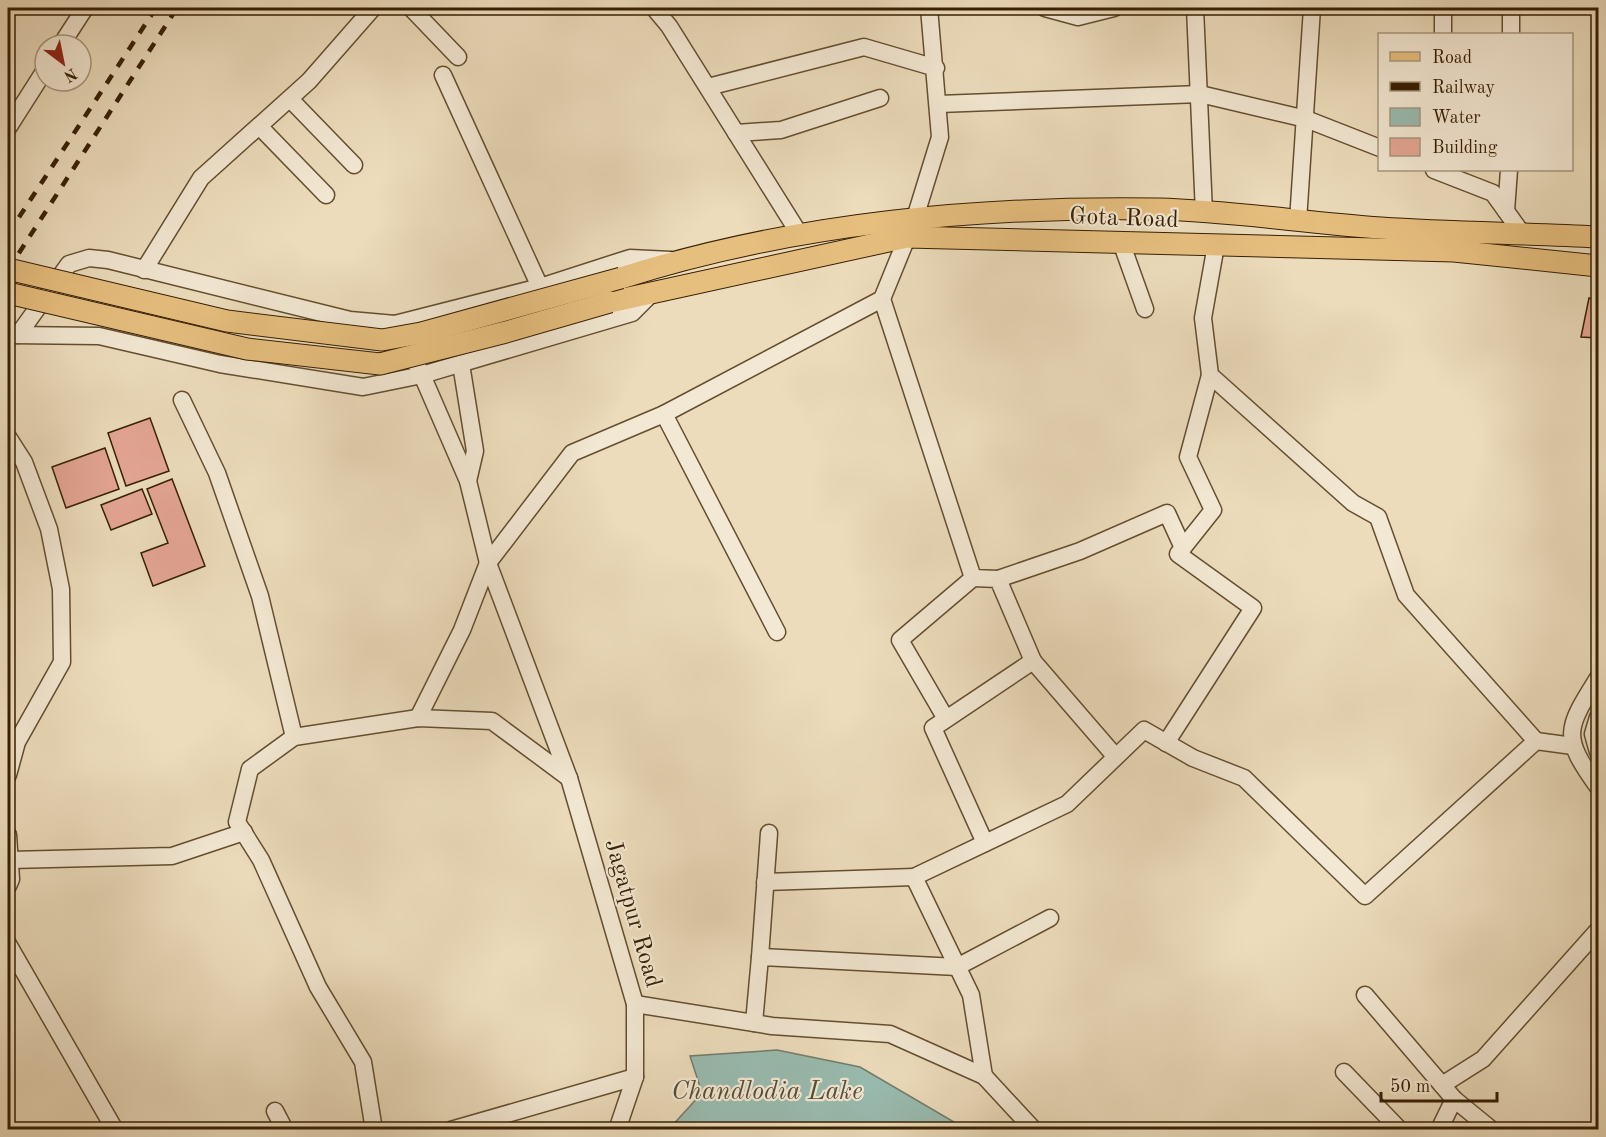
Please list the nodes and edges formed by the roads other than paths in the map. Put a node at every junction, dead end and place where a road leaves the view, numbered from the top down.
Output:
1 (86, 8) edge
2 (373, 8) edge
3 (411, 8) edge
4 (654, 8) edge
5 (929, 8) edge
6 (1045, 8) edge
7 (1114, 8) edge
8 (1195, 8) edge
9 (1312, 8) edge
10 (1443, 8) edge
11 (1511, 8) edge
12 (69, 33) edge
13 (1443, 33) edge
14 (1511, 33) edge
15 (458, 57) dead end
16 (936, 68) junction
17 (443, 75) dead end
18 (708, 87) junction
19 (33, 89) edge
20 (1200, 94) junction
21 (290, 99) junction
22 (879, 99) dead end
23 (939, 104) junction
24 (1306, 119) junction
25 (260, 127) junction
26 (8, 128) edge
27 (736, 133) junction
28 (1378, 147) edge
29 (354, 165) dead end
30 (1442, 171) edge
31 (1509, 171) edge
32 (326, 195) dead end
33 (1506, 211) junction
34 (1204, 213) junction
35 (1299, 221) junction
36 (911, 227) junction
37 (1521, 232) junction
38 (800, 235) junction
39 (1599, 237) edge
40 (1121, 242) junction
41 (1215, 245) junction
42 (678, 260) junction
43 (1599, 266) edge
44 (8, 269) edge
45 (144, 270) junction
46 (540, 287) junction
47 (653, 292) junction
48 (8, 293) edge
49 (882, 299) junction
50 (1145, 309) dead end
51 (395, 324) junction
52 (13, 335) edge
53 (461, 364) junction
54 (422, 375) junction
55 (1210, 375) junction
56 (182, 400) dead end
57 (664, 414) junction
58 (8, 437) edge
59 (468, 481) junction
60 (1183, 548) junction
61 (488, 563) junction
62 (973, 578) junction
63 (998, 579) junction
64 (777, 632) dead end
65 (1033, 661) junction
66 (1599, 678) edge
67 (1599, 717) edge
68 (418, 718) junction
69 (946, 719) junction
70 (294, 737) junction
71 (1536, 741) junction
72 (1166, 743) junction
73 (1573, 746) junction
74 (1599, 752) edge
75 (1115, 756) junction
76 (8, 776) edge
77 (569, 778) junction
78 (1599, 787) edge
79 (244, 832) junction
80 (769, 833) dead end
81 (8, 835) edge
82 (985, 843) junction
83 (10, 860) junction
84 (914, 877) junction
85 (765, 882) junction
86 (8, 886) edge
87 (1050, 918) dead end
88 (1599, 930) edge
89 (8, 944) edge
90 (760, 957) junction
91 (957, 967) junction
92 (1365, 995) dead end
93 (634, 1004) junction
94 (754, 1023) junction
95 (1344, 1072) dead end
96 (984, 1076) junction
97 (635, 1077) junction
98 (1442, 1085) junction
99 (1454, 1099) junction
100 (275, 1110) dead end
101 (478, 1126) edge
102 (115, 1130) edge
103 (285, 1130) edge
104 (374, 1130) edge
105 (451, 1130) edge
106 (617, 1130) edge
107 (1034, 1130) edge
108 (1401, 1130) edge
109 (1439, 1130) edge
110 (1492, 1130) edge

1 - 12 street
2 - 21 street
3 - 15 street
4 - 18 street
5 - 16 street
6 - 7 street
8 - 20 street
9 - 24 street
10 - 13 street
11 - 14 street
16 - 18 street
16 - 23 street
17 - 46 street
18 - 27 street
19 - 26 street
20 - 23 street
20 - 24 street
20 - 34 street
21 - 25 street
21 - 29 street
22 - 27 street
23 - 36 street
24 - 28 street
24 - 35 street
25 - 32 street
25 - 45 street
27 - 38 street
30 - 33 street
31 - 33 street
33 - 37 street
34 - 35 main road, Gota Road
34 - 36 main road, Gota Road
35 - 37 main road, Gota Road
36 - 38 main road, Gota Road
36 - 40 main road, Gota Road
36 - 47 main road, Gota Road
36 - 49 street
37 - 39 main road, Gota Road
38 - 42 main road, Gota Road
40 - 41 main road, Gota Road
40 - 50 street
41 - 43 main road, Gota Road
41 - 55 street
42 - 44 main road, Gota Road, bridge
42 - 46 street
45 - 51 street
45 - 52 street
46 - 51 street
47 - 48 main road, Gota Road, bridge
47 - 53 street
49 - 57 street
49 - 62 street
51 - 54 street, Jagatpur Road
52 - 54 street
53 - 54 street
53 - 59 street
54 - 59 street, Jagatpur Road
55 - 60 street
55 - 71 street
56 - 70 street
57 - 61 street
57 - 64 street
58 - 76 street
59 - 61 street, Jagatpur Road
60 - 63 street
60 - 72 street
61 - 68 street
61 - 77 street, Jagatpur Road
62 - 63 street
62 - 69 street
63 - 65 street
65 - 69 street
65 - 75 street
66 - 73 street
67 - 74 street
68 - 70 street
68 - 77 street
69 - 82 street
70 - 79 street
71 - 72 street
71 - 73 street
72 - 75 street
73 - 78 street
75 - 82 street
77 - 93 street, Jagatpur Road
79 - 83 street
79 - 104 street
80 - 85 street
81 - 83 street
82 - 84 street
83 - 86 street
84 - 85 street
84 - 91 street
85 - 90 street
87 - 91 street
88 - 98 street
89 - 102 street
90 - 91 street
90 - 94 street
91 - 96 street
92 - 98 street
93 - 94 street, Jagatpur Road
93 - 97 street
94 - 96 street, Jagatpur Road
95 - 108 street
96 - 107 street, Jagatpur Road
97 - 101 street
97 - 106 street
98 - 99 street
99 - 109 street
99 - 110 street
100 - 103 street
101 - 105 street

